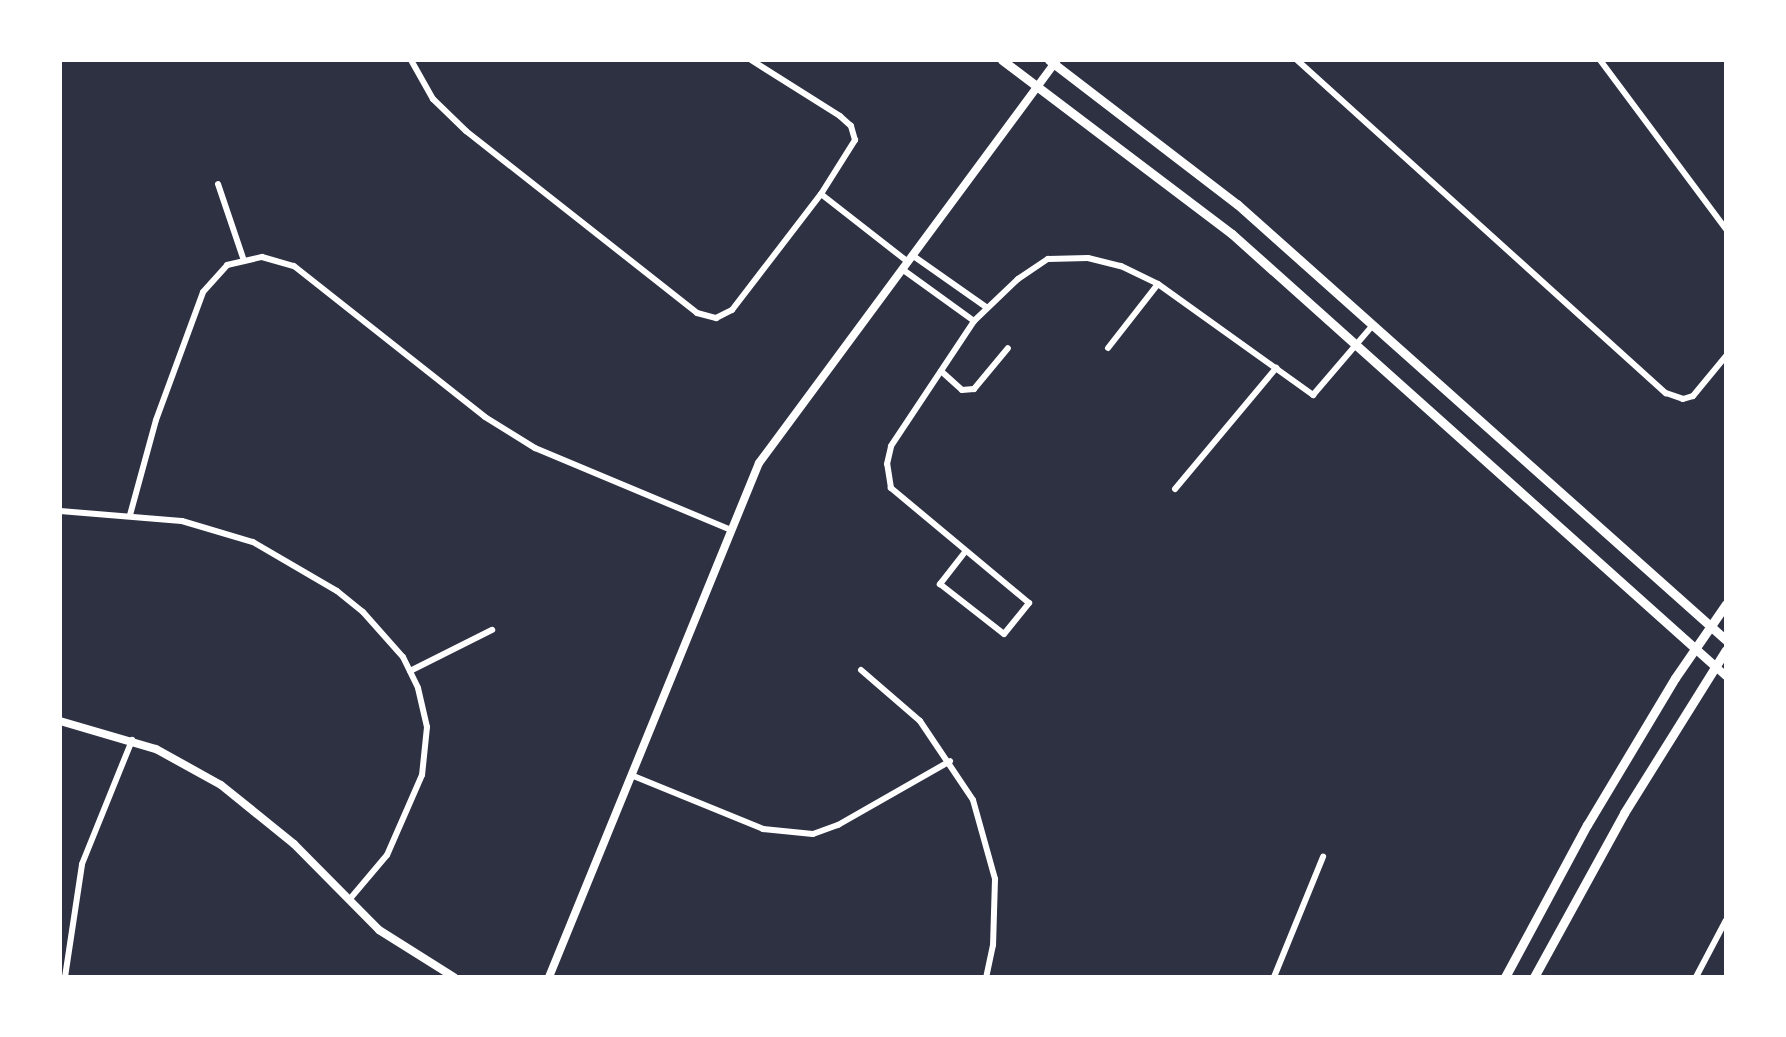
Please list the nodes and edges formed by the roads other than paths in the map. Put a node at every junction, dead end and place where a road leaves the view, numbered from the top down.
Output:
1 (411, 60) edge
2 (751, 60) edge
3 (1002, 60) edge
4 (1298, 60) edge
5 (1600, 60) edge
6 (1054, 61) edge
7 (1039, 86) junction
8 (218, 184) dead end
9 (822, 194) junction
10 (1726, 229) edge
11 (244, 258) junction
12 (907, 262) junction
13 (1158, 284) junction
14 (986, 307) junction
15 (974, 321) junction
16 (1374, 324) junction
17 (1358, 344) junction
18 (1008, 348) dead end
19 (1108, 348) dead end
20 (1726, 356) edge
21 (1276, 368) junction
22 (941, 371) junction
23 (1176, 489) dead end
24 (60, 511) edge
25 (130, 515) junction
26 (729, 528) junction
27 (965, 552) junction
28 (1726, 604) edge
29 (1711, 626) junction
30 (492, 630) dead end
31 (1726, 640) edge
32 (1695, 648) junction
33 (1726, 650) edge
34 (1716, 666) junction
35 (861, 670) dead end
36 (410, 671) junction
37 (1726, 676) edge
38 (60, 721) edge
39 (132, 740) junction
40 (950, 760) junction
41 (630, 774) junction
42 (1323, 857) dead end
43 (348, 901) junction
44 (1726, 920) edge
45 (65, 977) edge
46 (454, 977) edge
47 (549, 977) edge
48 (986, 977) edge
49 (1274, 977) edge
50 (1505, 977) edge
51 (1534, 977) edge
52 (1696, 977) edge

1 - 9 street
2 - 9 street
3 - 7 main road
4 - 20 street
5 - 10 street
6 - 7 street
6 - 16 main road
7 - 12 street
7 - 17 main road
8 - 11 street
9 - 12 street
11 - 25 street
11 - 26 street
12 - 14 street
12 - 15 street
12 - 26 street
13 - 14 street
13 - 19 street
13 - 21 street
14 - 15 street
15 - 22 street
16 - 17 street
16 - 29 main road
17 - 21 street
17 - 32 main road
18 - 22 street
21 - 23 street
22 - 27 street
24 - 25 street
25 - 36 street
26 - 41 street
27 - 27 street
28 - 29 main road
29 - 31 main road
29 - 32 main road
30 - 36 street
32 - 34 main road
32 - 50 main road
33 - 34 main road
34 - 37 street
34 - 51 main road
35 - 40 street
36 - 43 street
38 - 39 street
39 - 43 street
39 - 45 street
40 - 41 street
40 - 48 street
41 - 47 street
42 - 49 street
43 - 46 street
44 - 52 street

